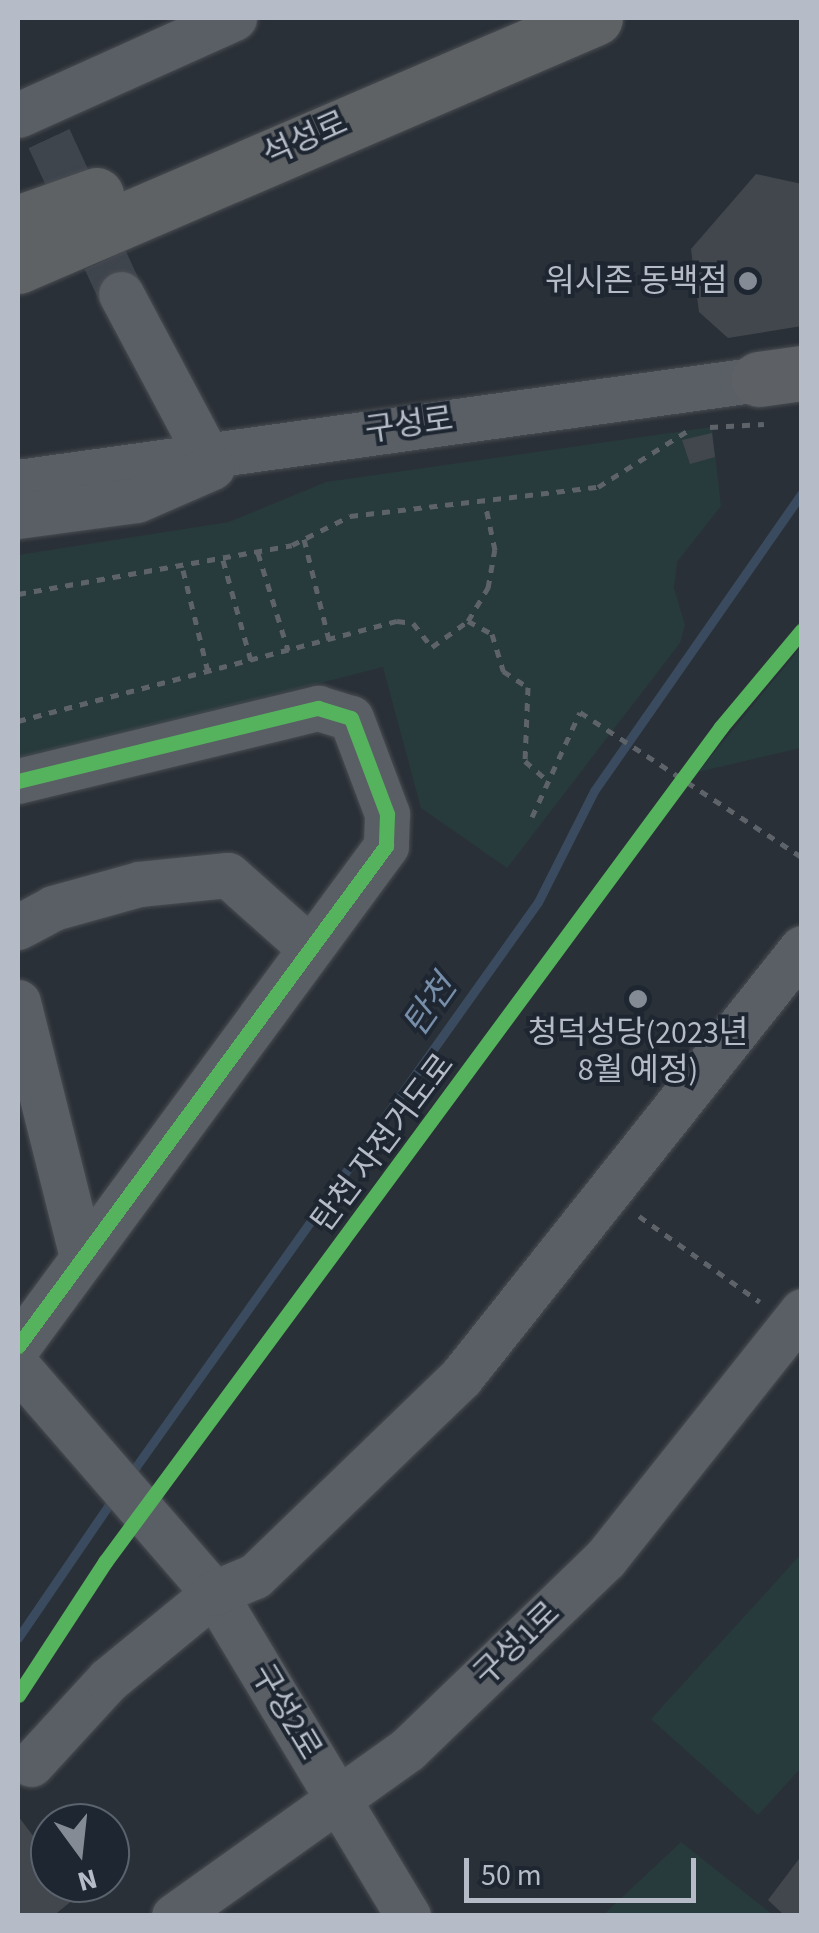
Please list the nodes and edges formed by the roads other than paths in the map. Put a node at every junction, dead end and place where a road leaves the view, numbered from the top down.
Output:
1 (234, 18) edge
2 (528, 18) edge
3 (595, 18) edge
4 (310, 120) junction
5 (33, 121) edge
6 (18, 212) edge
7 (18, 223) edge
8 (18, 266) edge
9 (121, 294) tunnel mouth
10 (781, 391) edge
11 (262, 444) junction
12 (205, 452) junction
13 (18, 482) edge
14 (18, 516) edge
15 (18, 781) edge
16 (18, 927) edge
17 (310, 948) junction
18 (802, 948) edge
19 (18, 1002) edge
20 (82, 1254) junction
21 (796, 1318) edge
22 (18, 1346) edge
23 (32, 1381) edge
24 (214, 1593) junction
25 (31, 1764) dead end
26 (340, 1800) junction
27 (174, 1916) edge
28 (408, 1916) edge

1 - 5 street
2 - 4 highway, 석성로
3 - 8 highway, 석성로
4 - 6 highway
4 - 7 highway, 석성로
9 - 12 street
10 - 11 street, 구성로
11 - 12 street, 구성로
11 - 14 street
12 - 13 street, 구성로
15 - 17 street
16 - 17 street
17 - 20 street
18 - 24 street
19 - 20 street
20 - 22 street
21 - 26 street, 구성1로
23 - 24 street, 구성2로
24 - 25 street
24 - 26 street, 구성2로
26 - 27 street, 구성1로
26 - 28 street, 구성2로

